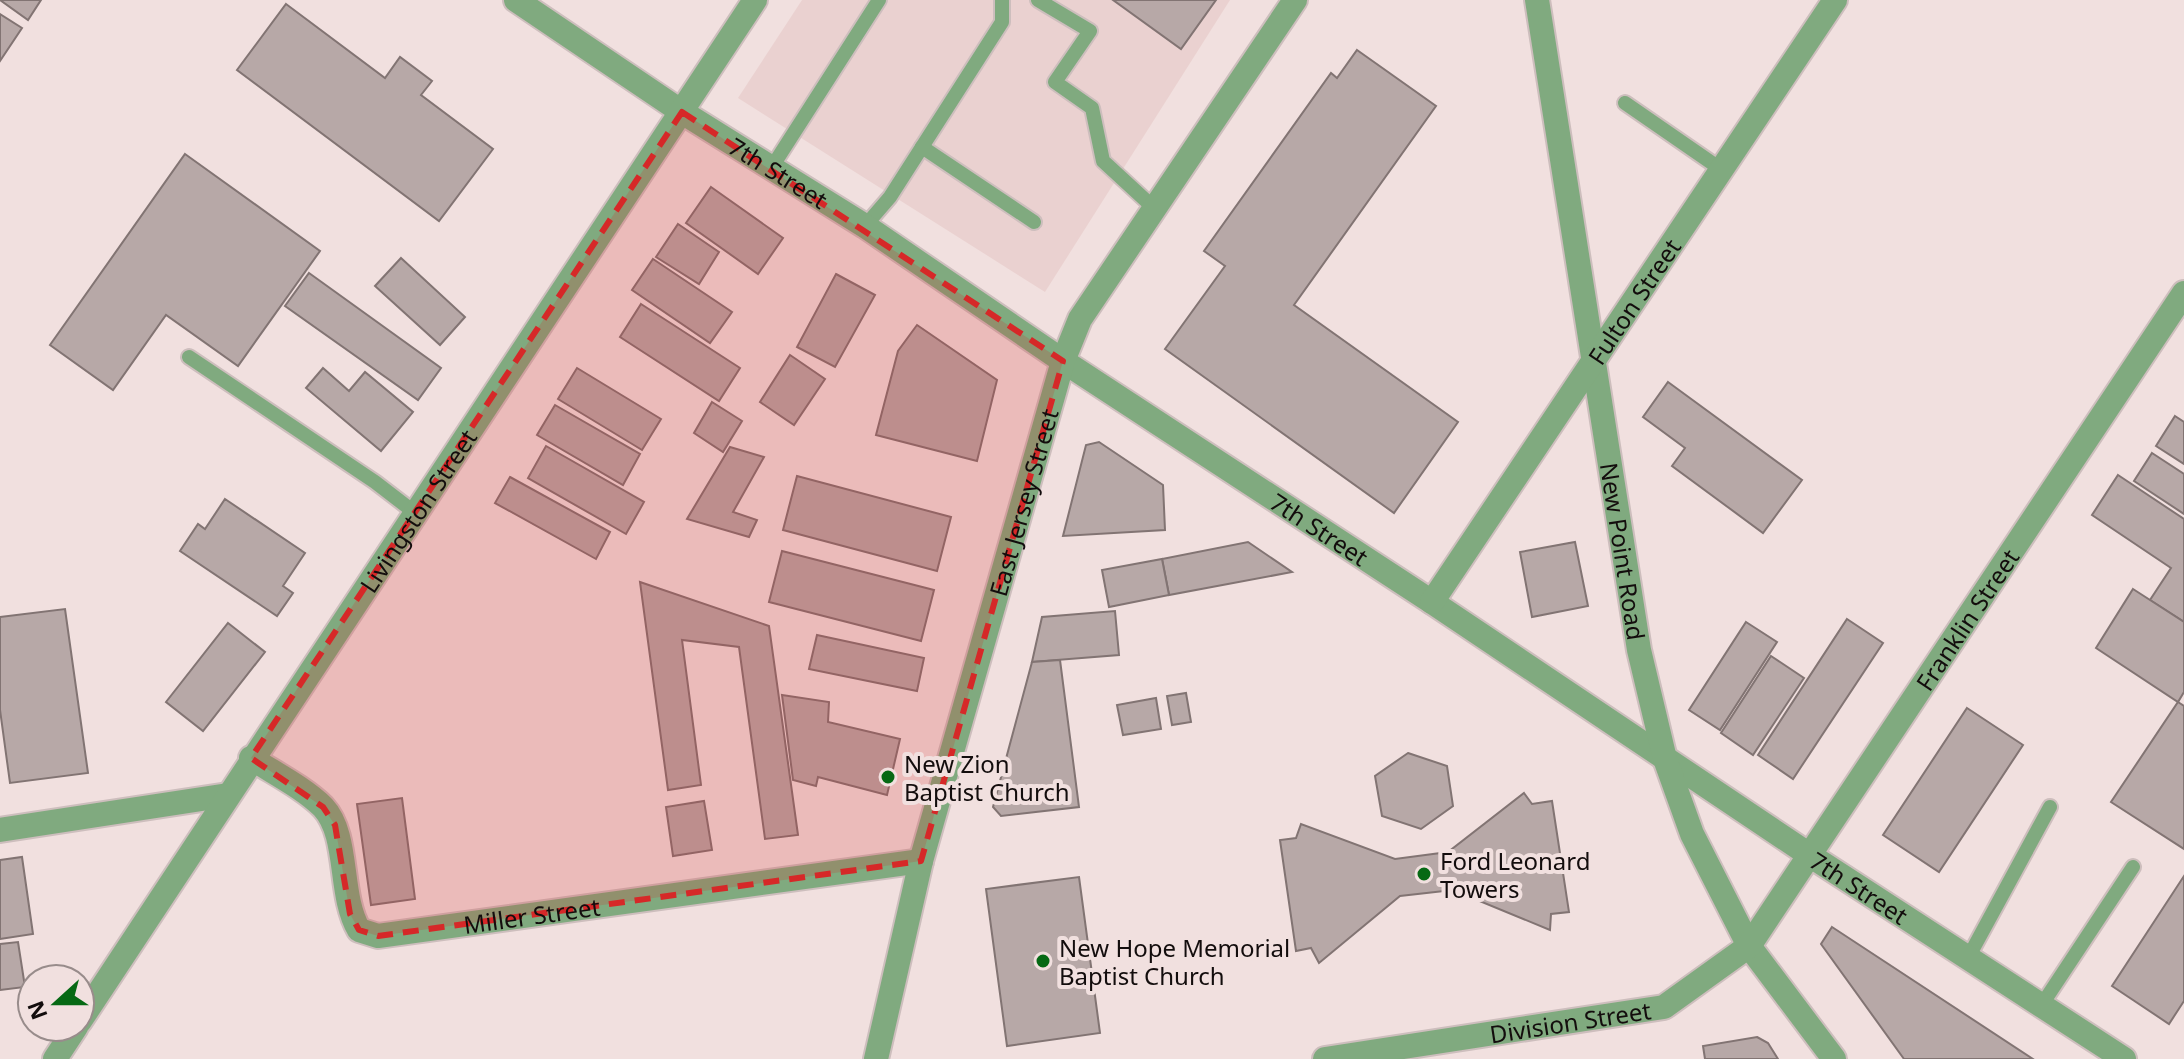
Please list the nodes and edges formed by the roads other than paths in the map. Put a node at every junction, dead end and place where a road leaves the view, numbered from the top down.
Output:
1 (516, 0) edge
2 (755, 0) edge
3 (879, 0) edge
4 (1002, 0) edge
5 (1038, 0) edge
6 (1295, 0) edge
7 (1537, 0) edge
8 (1835, 0) edge
9 (1625, 103) dead end
10 (682, 112) junction
11 (922, 147) junction
12 (772, 167) junction
13 (1722, 170) junction
14 (1154, 208) junction
15 (1034, 222) dead end
16 (865, 226) junction
17 (2184, 293) edge
18 (189, 357) dead end
19 (1063, 361) junction
20 (1592, 365) junction
21 (414, 512) junction
22 (1432, 602) junction
23 (251, 758) junction
24 (1665, 759) junction
25 (228, 795) junction
26 (2050, 807) dead end
27 (0, 830) edge
28 (1811, 856) junction
29 (921, 861) junction
30 (2133, 867) dead end
31 (1749, 946) junction
32 (1968, 958) junction
33 (96, 997) edge
34 (2041, 1006) junction
35 (876, 1059) edge
36 (1325, 1059) edge
37 (1834, 1059) edge
38 (2124, 1059) edge

1 - 10 street, 7th Street
2 - 10 street, Livingston Street
3 - 12 lane
4 - 11 lane
5 - 14 lane
6 - 14 street, East Jersey Street
7 - 20 street, New Point Road
8 - 13 street, Fulton Street
9 - 13 lane
10 - 12 street, 7th Street
10 - 21 street, Livingston Street
11 - 15 lane
11 - 16 lane
12 - 16 street, 7th Street
13 - 20 street, Fulton Street
14 - 19 street, East Jersey Street
16 - 19 street, 7th Street
17 - 28 street, Franklin Street
18 - 21 lane
19 - 22 street, 7th Street
19 - 29 street, East Jersey Street
20 - 22 street, Fulton Street
20 - 24 street, New Point Road
21 - 23 street, Livingston Street
22 - 24 street, 7th Street
23 - 25 street, Livingston Street
23 - 29 street, Miller Street
24 - 28 street, 7th Street
24 - 31 street, New Point Road
25 - 27 street
25 - 33 street, Livingston Street
26 - 32 lane
28 - 31 street, Franklin Street
28 - 32 street, 7th Street
29 - 35 street, East Jersey Street
30 - 34 lane
31 - 36 street, Division Street
31 - 37 street, New Point Road
32 - 34 street, 7th Street
34 - 38 street, 7th Street

